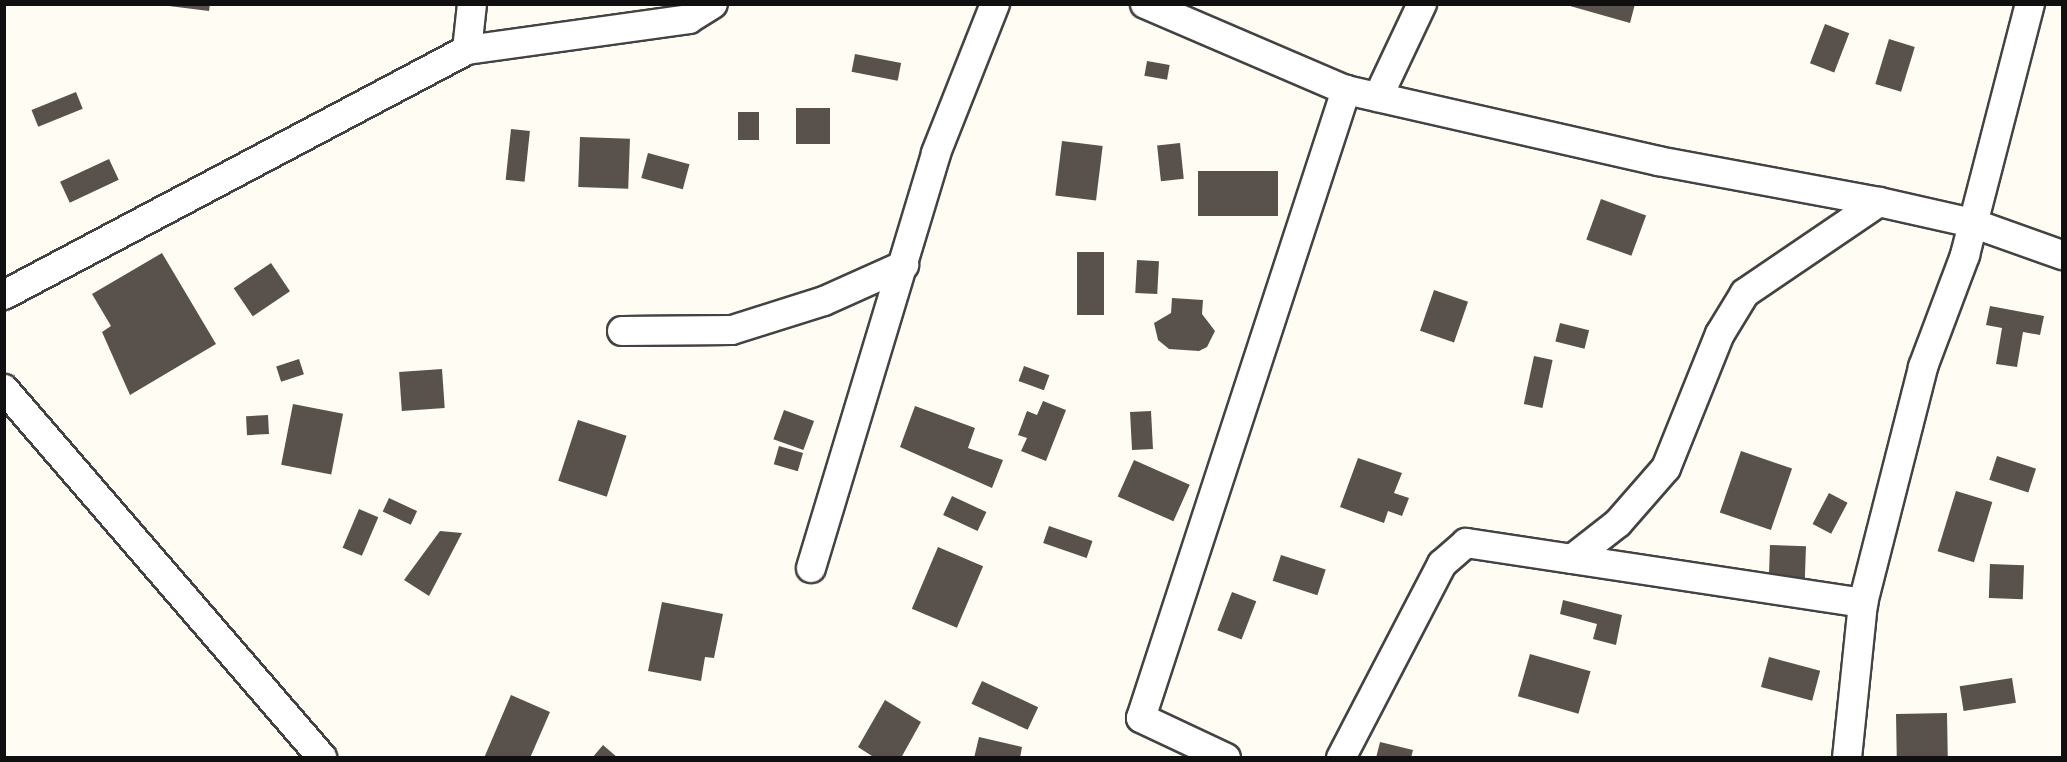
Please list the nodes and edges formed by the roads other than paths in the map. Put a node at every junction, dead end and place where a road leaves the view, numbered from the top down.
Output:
1 (472, 4) edge
2 (713, 4) edge
3 (995, 4) edge
4 (1145, 4) edge
5 (1422, 4) edge
6 (2030, 4) edge
7 (467, 50) junction
8 (1346, 90) junction
9 (1378, 97) junction
10 (1879, 202) junction
11 (1972, 223) junction
12 (2062, 255) edge
13 (904, 265) junction
14 (4, 295) edge
15 (622, 331) dead end
16 (4, 389) edge
17 (1572, 559) junction
18 (811, 568) dead end
19 (1863, 603) junction
20 (322, 758) edge
21 (1226, 758) edge
22 (1341, 758) edge
23 (1847, 758) edge

1 - 7 street
2 - 7 street
3 - 13 street
4 - 8 street
5 - 9 street
6 - 11 street
7 - 14 street
8 - 9 street
8 - 21 street
9 - 10 street
10 - 11 street
10 - 17 street
11 - 12 street
11 - 19 street
13 - 15 street
13 - 18 street
16 - 20 street
17 - 19 street
17 - 22 street
19 - 23 street

